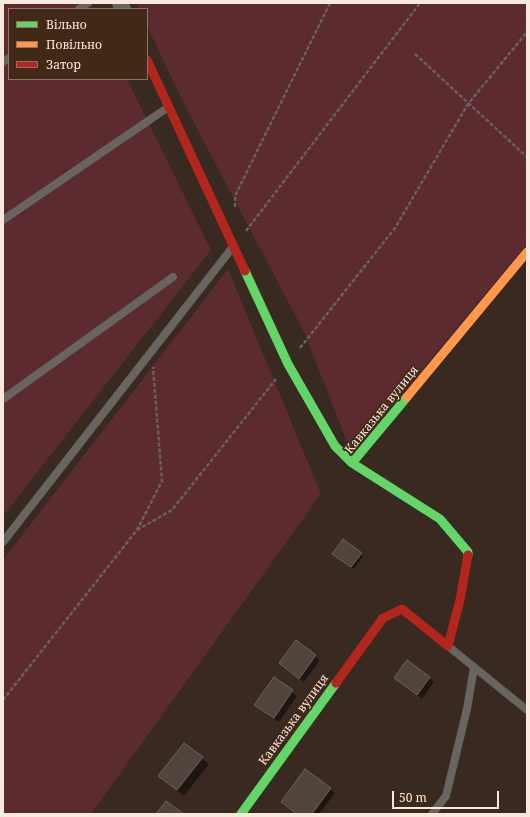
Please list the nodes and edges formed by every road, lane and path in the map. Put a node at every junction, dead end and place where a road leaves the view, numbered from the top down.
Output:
1 (330, 3) edge
2 (420, 3) edge
3 (527, 32) edge
4 (415, 54) dead end
5 (148, 62) edge
6 (468, 104) junction
7 (169, 106) junction
8 (527, 157) edge
9 (235, 210) dead end
10 (3, 220) edge
11 (234, 245) junction
12 (527, 252) edge
13 (173, 277) dead end
14 (152, 351) junction
15 (288, 364) junction
16 (3, 399) edge
17 (352, 464) junction
18 (137, 530) junction
19 (3, 542) edge
20 (448, 646) junction
21 (474, 667) junction
22 (3, 700) edge
23 (527, 710) edge
24 (240, 814) edge
25 (432, 814) edge

1 - 9 path
2 - 11 path
3 - 6 path
4 - 6 path
5 - 7 street
6 - 8 path
6 - 15 path
7 - 10 lane
7 - 11 street
11 - 14 lane
11 - 15 street
12 - 17 street, Кавказька вулиця
13 - 16 lane
14 - 18 path
14 - 19 lane
15 - 17 street
15 - 18 path
17 - 20 street, Кавказька вулиця
18 - 22 path
20 - 21 lane
20 - 24 street, Кавказька вулиця
21 - 23 lane
21 - 25 lane

